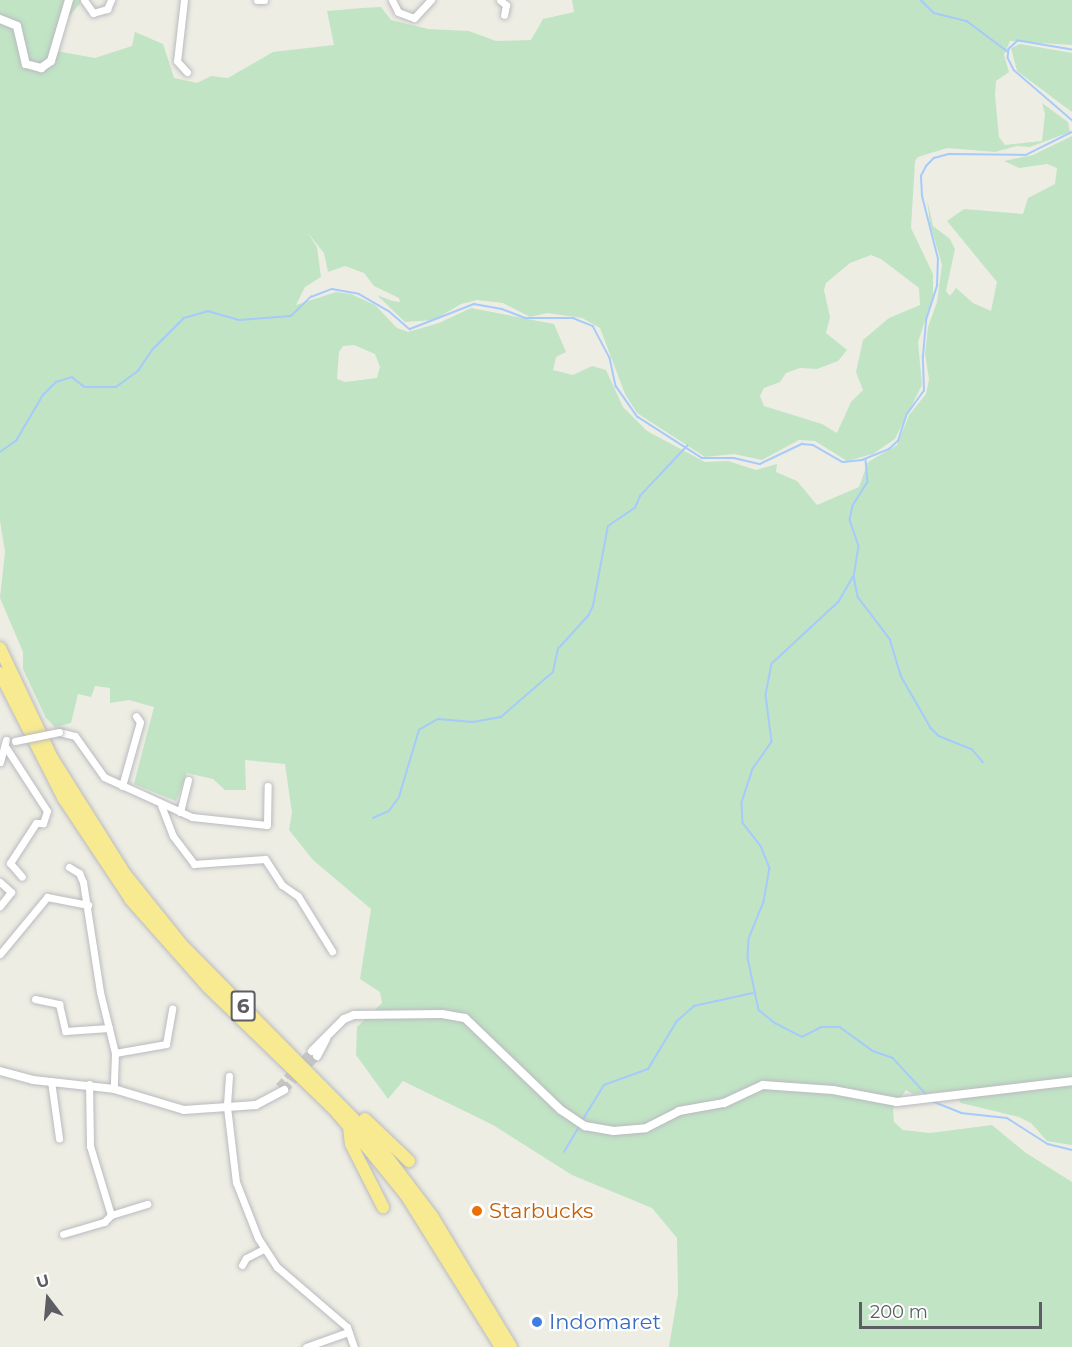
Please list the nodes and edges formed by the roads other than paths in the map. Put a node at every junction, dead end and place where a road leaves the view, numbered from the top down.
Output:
1 (69, 0) edge
2 (84, 0) edge
3 (111, 0) edge
4 (184, 0) edge
5 (257, 0) edge
6 (264, 0) edge
7 (392, 0) edge
8 (431, 0) edge
9 (500, 0) edge
10 (504, 15) dead end
11 (0, 19) edge
12 (187, 72) dead end
13 (0, 648) edge
14 (0, 673) edge
15 (136, 716) dead end
16 (3, 742) edge
17 (0, 762) edge
18 (188, 780) dead end
19 (122, 786) junction
20 (268, 786) dead end
21 (161, 805) junction
22 (180, 812) junction
23 (69, 867) dead end
24 (22, 877) dead end
25 (0, 882) edge
26 (88, 905) junction
27 (0, 906) edge
28 (332, 951) dead end
29 (0, 954) edge
30 (35, 999) dead end
31 (172, 1009) dead end
32 (109, 1028) junction
33 (115, 1053) junction
34 (315, 1054) tunnel mouth
35 (0, 1071) edge
36 (229, 1076) dead end
37 (51, 1081) junction
38 (1072, 1081) edge
39 (89, 1084) junction
40 (322, 1084) junction
41 (281, 1088) tunnel mouth
42 (114, 1089) junction
43 (227, 1107) junction
44 (348, 1126) junction
45 (59, 1138) dead end
46 (409, 1161) dead end
47 (147, 1204) dead end
48 (382, 1207) dead end
49 (111, 1215) junction
50 (63, 1234) dead end
51 (264, 1249) junction
52 (242, 1265) dead end
53 (348, 1332) junction
54 (306, 1347) edge
55 (354, 1347) edge
56 (501, 1347) edge
57 (511, 1347) edge

1 - 11 street
2 - 3 street
4 - 12 street
5 - 6 street
7 - 8 street
9 - 10 street
13 - 40 highway, 6
14 - 44 highway, 6
15 - 19 street
16 - 17 street
16 - 19 street, bridge
16 - 24 street
18 - 22 street
19 - 21 street
20 - 22 street
21 - 22 street
21 - 28 street
23 - 26 street
25 - 27 street
26 - 29 street
26 - 32 street
30 - 32 street
31 - 33 street
32 - 33 street
33 - 42 street
34 - 38 street
35 - 37 street
36 - 43 street
37 - 39 street
37 - 45 street
39 - 42 street
39 - 49 street
40 - 46 highway
40 - 57 highway, 6
41 - 43 street
42 - 43 street
43 - 51 street
44 - 48 highway
44 - 56 highway, 6
47 - 49 street
49 - 50 street
51 - 52 street
51 - 53 street
53 - 54 street
53 - 55 street

